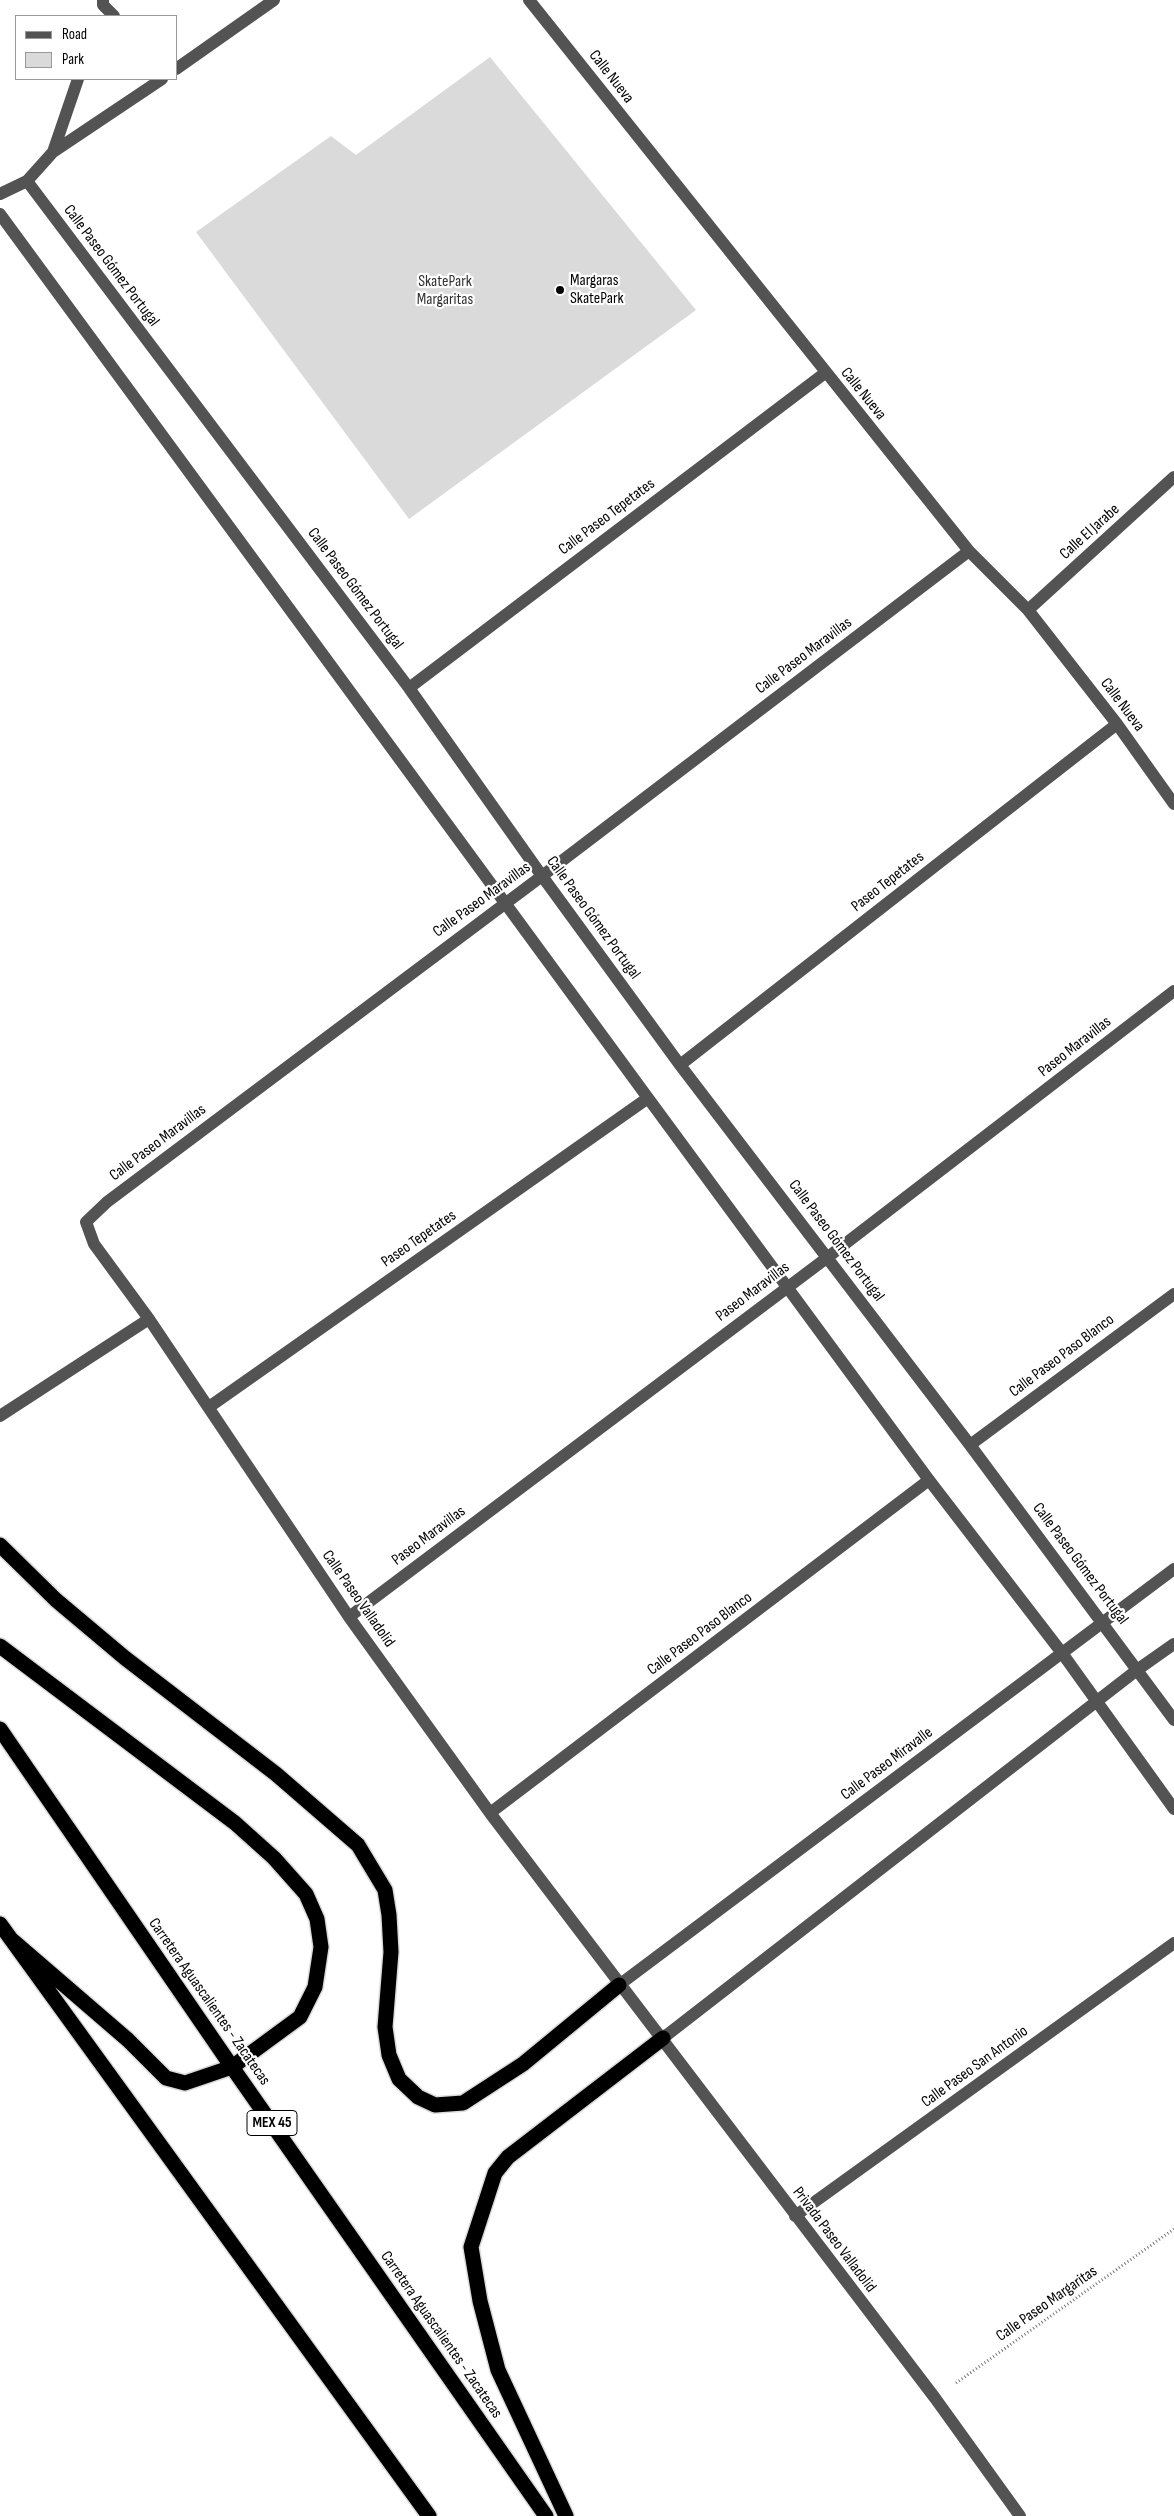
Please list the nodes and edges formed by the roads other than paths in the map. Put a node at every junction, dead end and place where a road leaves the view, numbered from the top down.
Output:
1 (274, 0) edge
2 (529, 0) edge
3 (101, 7) edge
4 (113, 15) edge
5 (178, 68) edge
6 (78, 80) edge
7 (161, 80) edge
8 (53, 152) junction
9 (27, 180) junction
10 (0, 194) edge
11 (0, 214) edge
12 (825, 373) junction
13 (1174, 477) edge
14 (969, 551) junction
15 (1028, 610) junction
16 (409, 688) junction
17 (1117, 724) junction
18 (1174, 804) edge
19 (542, 876) junction
20 (504, 902) junction
21 (1174, 991) edge
22 (680, 1065) junction
23 (648, 1098) junction
24 (86, 1222) joint
25 (828, 1257) junction
26 (787, 1286) junction
27 (1174, 1294) edge
28 (149, 1319) junction
29 (209, 1407) junction
30 (0, 1416) edge
31 (970, 1445) junction
32 (929, 1480) junction
33 (0, 1545) edge
34 (1174, 1569) edge
35 (349, 1617) junction
36 (1103, 1621) junction
37 (1174, 1644) edge
38 (0, 1646) edge
39 (1062, 1653) junction
40 (1138, 1670) junction
41 (1097, 1702) junction
42 (1174, 1720) edge
43 (0, 1729) edge
44 (1174, 1809) edge
45 (490, 1814) junction
46 (0, 1924) edge
47 (12, 1940) junction
48 (1174, 1943) edge
49 (619, 1985) junction
50 (663, 2038) junction
51 (232, 2067) junction
52 (795, 2216) junction
53 (429, 2516) edge
54 (546, 2516) edge
55 (566, 2516) edge
56 (1020, 2516) edge

1 - 5 street
2 - 12 street, Calle Nueva
3 - 4 street
6 - 8 street
7 - 8 street
8 - 9 street
9 - 10 street
9 - 16 street, Calle Paseo Gómez Portugal
11 - 20 street
12 - 14 street, Calle Nueva
12 - 16 street, Calle Paseo Tepetates
13 - 15 street, Calle El Jarabe
14 - 15 street, Calle Nueva
14 - 19 street, Calle Paseo Maravillas
15 - 17 street, Calle Nueva
16 - 19 street, Calle Paseo Gómez Portugal
17 - 18 street, Calle Nueva
17 - 22 street, Paseo Tepetates
19 - 20 street, Calle Paseo Maravillas
19 - 22 street, Calle Paseo Gómez Portugal
20 - 23 street
20 - 24 street, Calle Paseo Maravillas
21 - 25 street, Paseo Maravillas
22 - 25 street, Calle Paseo Gómez Portugal
23 - 26 street
23 - 29 street, Paseo Tepetates
24 - 28 street, Calle Paseo Valladolid
25 - 26 street, Paseo Maravillas
25 - 31 street, Calle Paseo Gómez Portugal
26 - 32 street
26 - 35 street, Paseo Maravillas
27 - 31 street, Calle Paseo Paso Blanco
28 - 29 street, Calle Paseo Valladolid
28 - 30 street
29 - 35 street, Calle Paseo Valladolid
31 - 36 street, Calle Paseo Gómez Portugal
32 - 39 street
32 - 45 street, Calle Paseo Paso Blanco
33 - 49 highway
34 - 36 street, Calle Paseo Miravalle
35 - 45 street, Calle Paseo Valladolid
36 - 39 street, Calle Paseo Miravalle
36 - 40 street, Calle Paseo Gómez Portugal
37 - 40 street
38 - 51 highway
39 - 41 street
39 - 49 street, Calle Paseo Miravalle
40 - 41 street
40 - 42 street, Calle Paseo Gómez Portugal
41 - 44 street
41 - 50 street
43 - 51 highway, Carretera Aguascalientes - Zacatecas / MEX 45
45 - 49 street, Calle Paseo Valladolid
46 - 47 highway
47 - 51 highway
47 - 53 highway
48 - 52 street, Calle Paseo San Antonio
49 - 50 street, Privada Paseo Valladolid
50 - 52 street, Privada Paseo Valladolid
50 - 55 highway
51 - 54 highway, Carretera Aguascalientes - Zacatecas / MEX 45
52 - 56 street, Privada Paseo Valladolid

